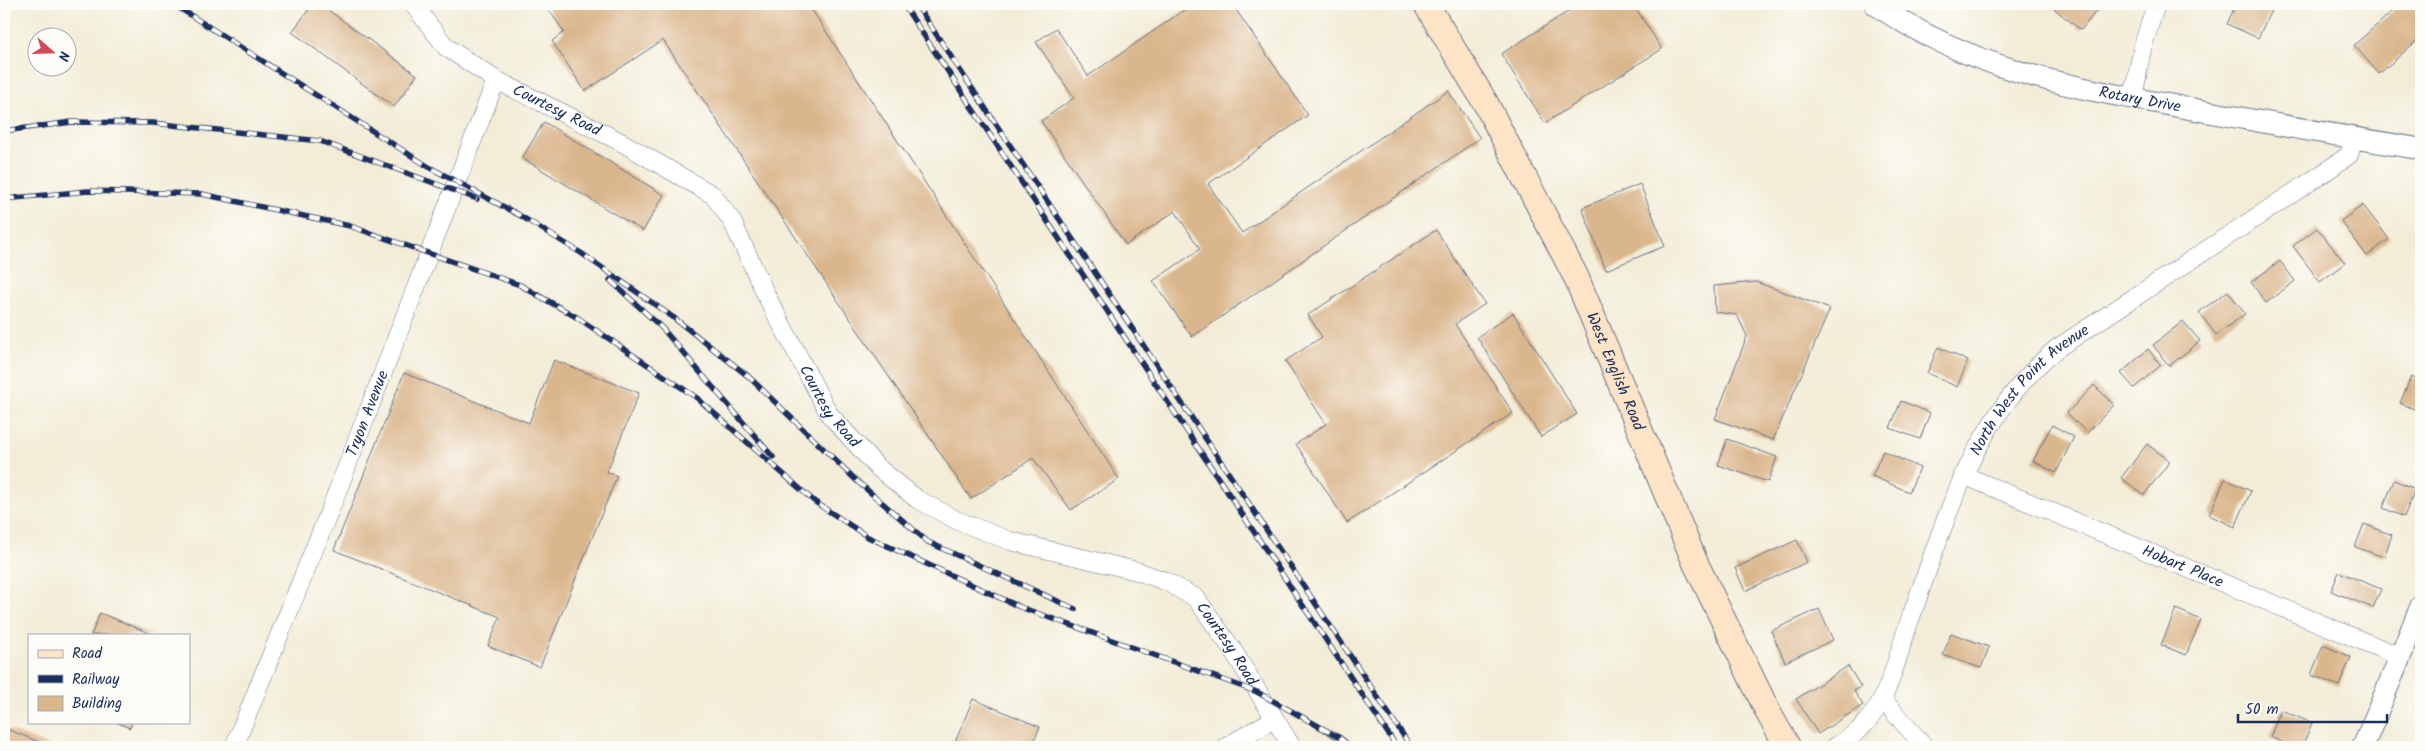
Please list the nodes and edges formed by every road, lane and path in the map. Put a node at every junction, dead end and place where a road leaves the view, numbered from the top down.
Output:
1 (413, 4) edge
2 (1426, 4) edge
3 (1875, 4) edge
4 (2156, 4) edge
5 (496, 80) junction
6 (2133, 99) junction
7 (2354, 138) junction
8 (2421, 148) edge
9 (1963, 475) junction
10 (2421, 606) edge
11 (2401, 657) junction
12 (1883, 700) junction
13 (1274, 719) junction
14 (234, 747) edge
15 (1226, 747) edge
16 (1292, 747) edge
17 (1788, 747) edge
18 (1835, 747) edge
19 (1925, 747) edge
20 (2363, 747) edge

1 - 5 street, Courtesy Road
2 - 17 main road, West English Road
3 - 6 street, Rotary Drive
4 - 6 street
5 - 13 street, Courtesy Road
5 - 14 street, Tryon Avenue
6 - 7 street, Rotary Drive
7 - 8 street, Rotary Drive
7 - 9 street, North West Point Avenue
9 - 11 street, Hobart Place
9 - 12 street, North West Point Avenue
10 - 11 street
11 - 20 street
12 - 18 street, North West Point Avenue
12 - 19 street
13 - 15 street
13 - 16 street, Courtesy Road

